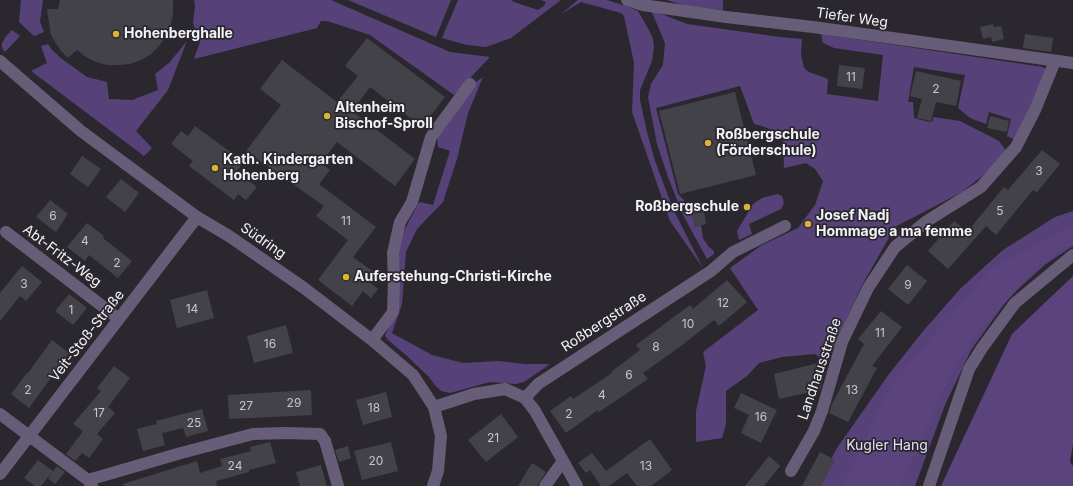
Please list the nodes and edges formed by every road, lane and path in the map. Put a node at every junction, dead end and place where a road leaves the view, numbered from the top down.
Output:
1 (627, 0) edge
2 (0, 61) edge
3 (1056, 61) junction
4 (1073, 63) edge
5 (470, 84) dead end
6 (197, 217) junction
7 (785, 226) dead end
8 (6, 232) dead end
9 (1073, 255) edge
10 (119, 319) junction
11 (372, 340) junction
12 (525, 398) junction
13 (434, 408) junction
14 (0, 414) edge
15 (29, 436) junction
16 (563, 461) junction
17 (791, 471) dead end
18 (0, 474) edge
19 (90, 483) edge
20 (338, 486) edge
21 (433, 486) edge
22 (545, 486) edge
23 (577, 486) edge
24 (929, 486) edge

1 - 3 street, Tiefer Weg
2 - 6 street, Südring
3 - 4 street, Tiefer Weg
3 - 17 street, Landhausstraße
5 - 11 street
6 - 10 street, Veit-Stoß-Straße
6 - 11 street, Südring
7 - 12 street, Roßbergstraße
8 - 10 street, Abt-Fritz-Weg
9 - 24 street
10 - 15 street, Veit-Stoß-Straße
11 - 13 street, Südring
12 - 13 street
12 - 16 street
13 - 21 street, Südring
14 - 15 street
15 - 18 street, Veit-Stoß-Straße
15 - 19 street
16 - 22 street
16 - 23 street
19 - 20 street

